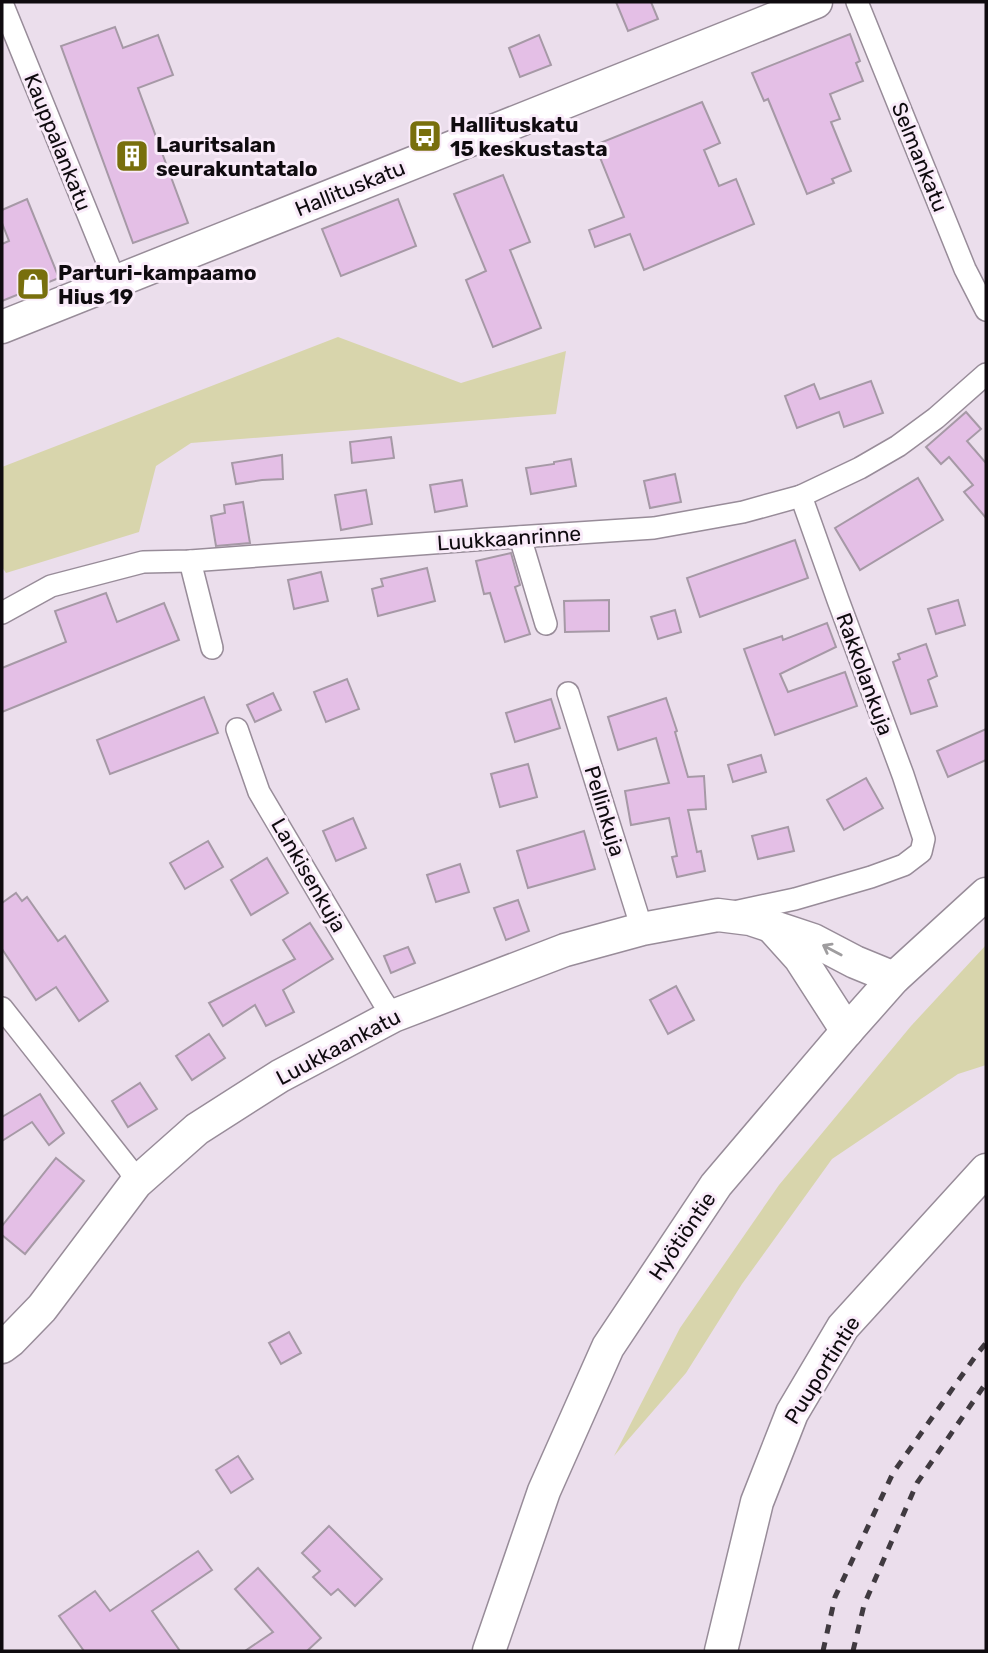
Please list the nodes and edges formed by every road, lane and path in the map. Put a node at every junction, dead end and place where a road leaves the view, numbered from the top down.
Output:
1 (816, 2) edge
2 (857, 2) edge
3 (2, 4) edge
4 (115, 281) junction
5 (986, 310) edge
6 (2, 327) edge
7 (986, 374) edge
8 (801, 496) junction
9 (520, 537) junction
10 (190, 561) junction
11 (2, 614) edge
12 (545, 624) dead end
13 (212, 648) dead end
14 (568, 692) dead end
15 (237, 729) dead end
16 (986, 894) edge
17 (718, 915) junction
18 (770, 925) junction
19 (642, 929) junction
20 (894, 978) junction
21 (2, 1008) edge
22 (393, 1016) junction
23 (847, 1031) junction
24 (986, 1170) edge
25 (136, 1183) junction
26 (2, 1347) edge
27 (489, 1651) edge
28 (721, 1651) edge

1 - 4 street, Hallituskatu
2 - 5 street, Selmankatu
3 - 4 street, Kauppalankatu
4 - 6 street, Hallituskatu
7 - 8 street, Luukkaanrinne
8 - 9 street, Luukkaanrinne
8 - 17 street, Rakkolankuja
9 - 10 street, Luukkaanrinne
9 - 12 street
10 - 11 street, Luukkaanrinne
10 - 13 street
14 - 19 street, Pellinkuja
15 - 22 street, Lankisenkuja
16 - 20 street, Hyötiöntie
17 - 18 street, Luukkaankatu
17 - 19 street, Luukkaankatu
20 -> 18 street, Luukkaankatu
18 - 23 street
19 - 22 street, Luukkaankatu
20 - 23 street, Hyötiöntie
21 - 25 street
22 - 25 street, Luukkaankatu
23 - 27 street, Hyötiöntie
24 - 28 street, Puuportintie
25 - 26 street, Luukkaankatu

